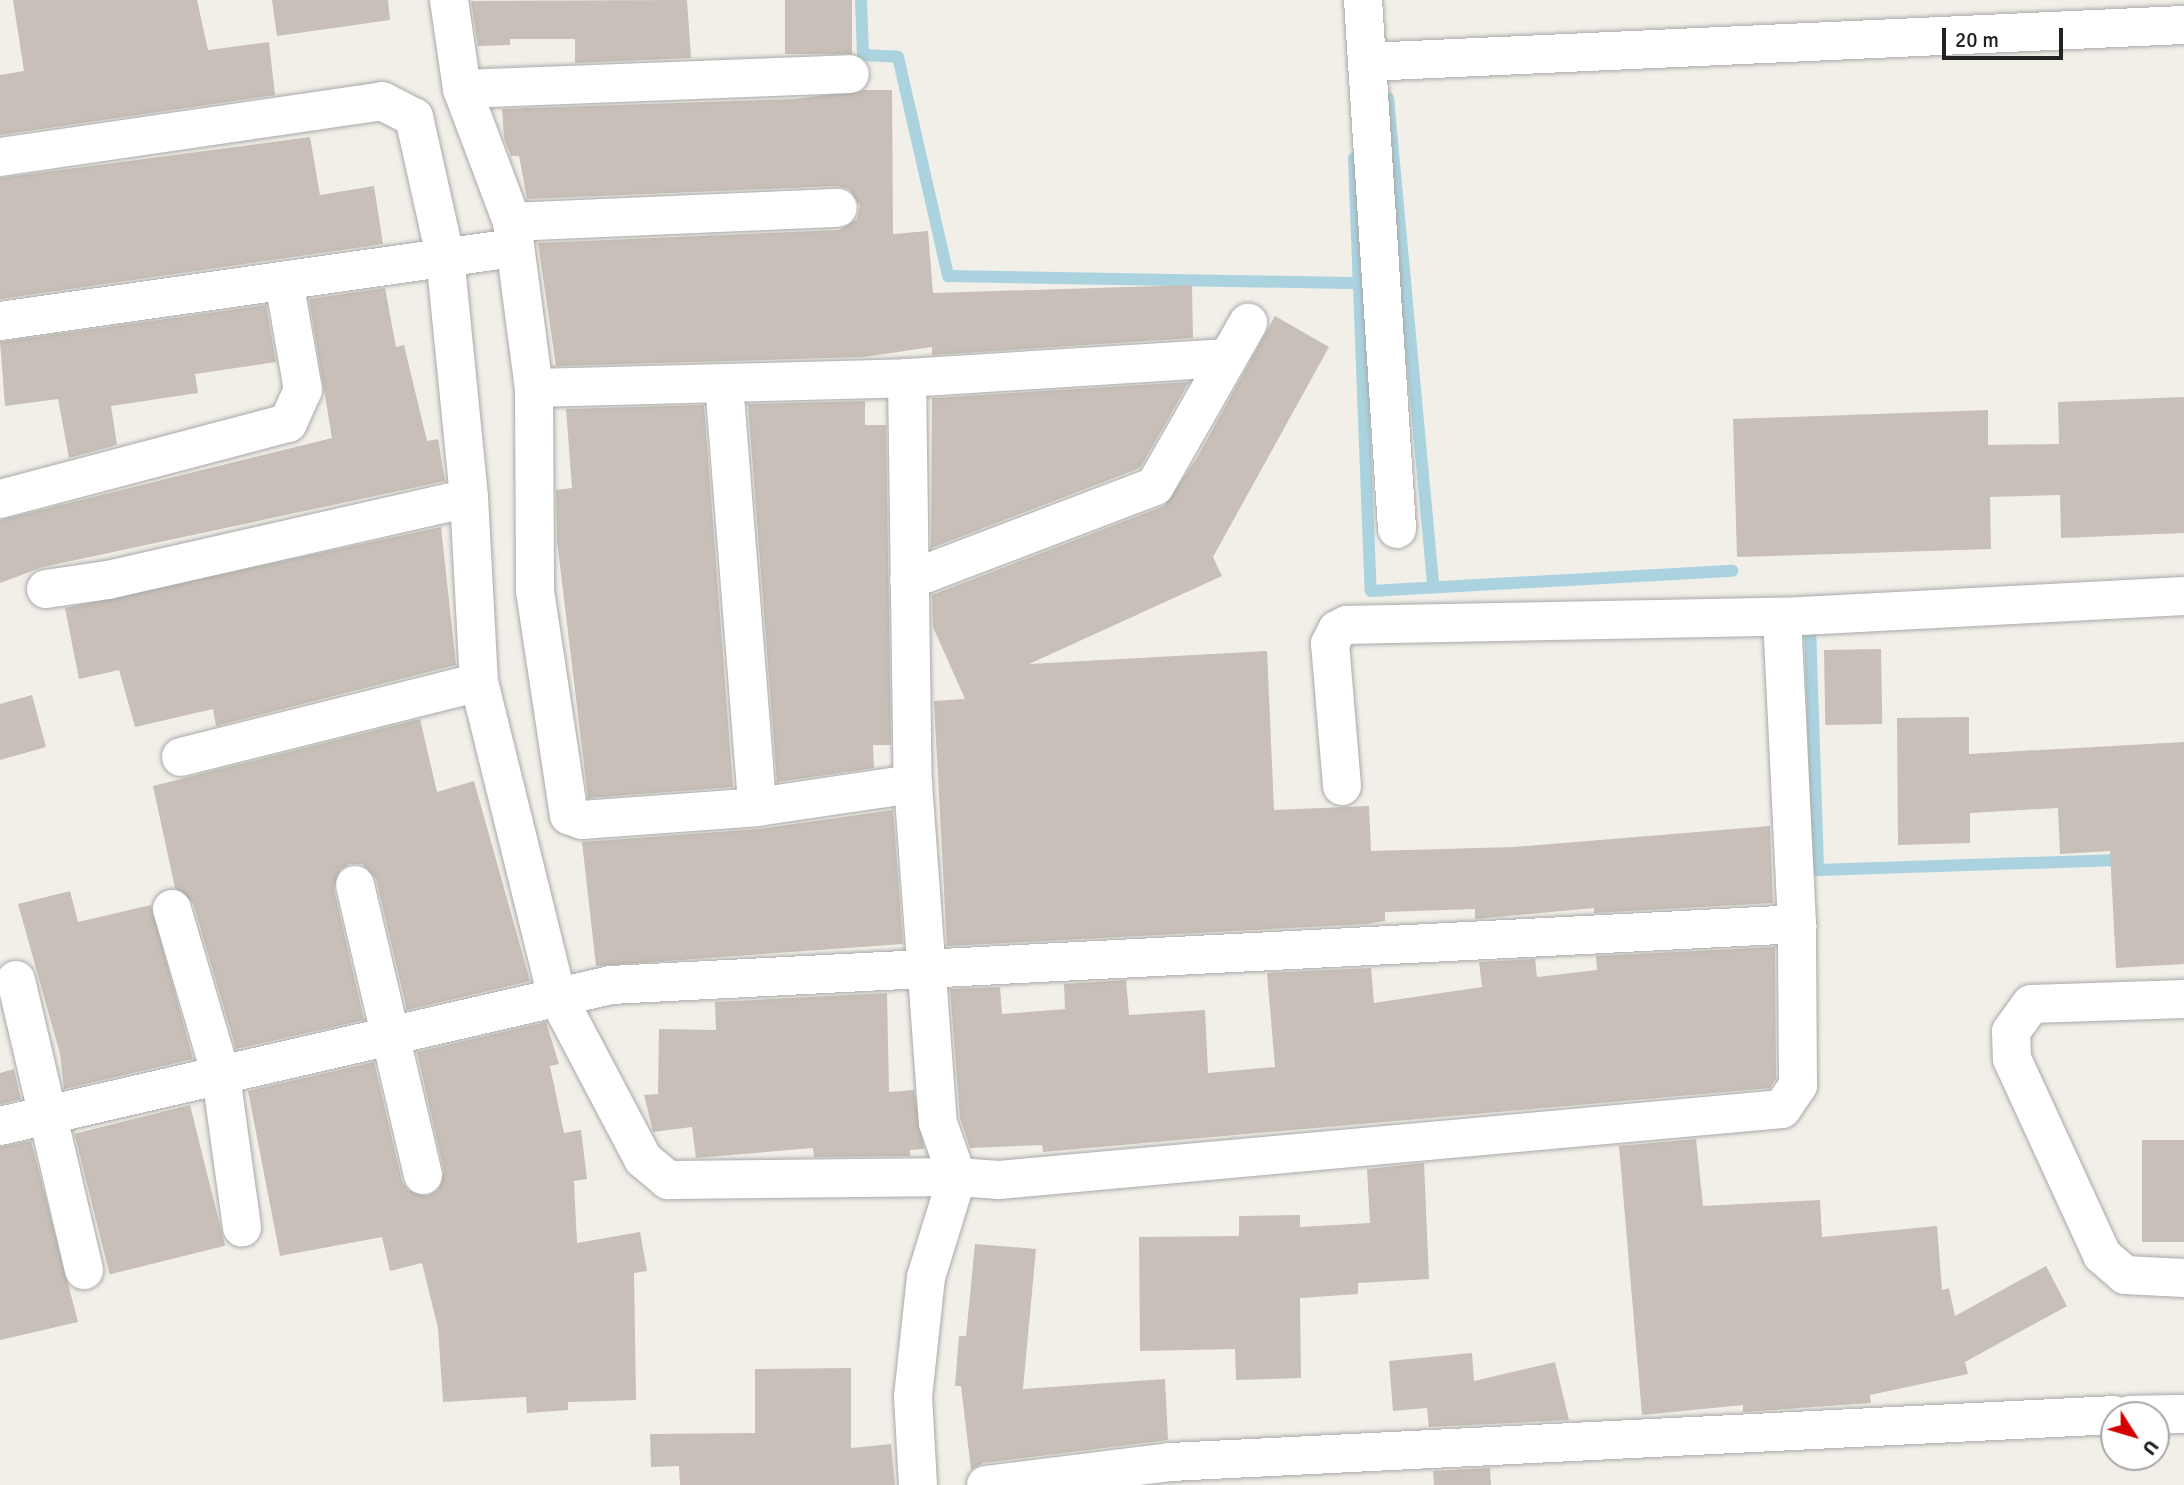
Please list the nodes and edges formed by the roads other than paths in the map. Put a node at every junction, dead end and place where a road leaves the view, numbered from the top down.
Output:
1 (449, 0) edge
2 (1363, 0) edge
3 (2184, 25) edge
4 (1368, 62) junction
5 (850, 74) dead end
6 (462, 89) junction
7 (0, 157) edge
8 (838, 208) dead end
9 (509, 240) junction
10 (454, 255) junction
11 (284, 281) junction
12 (0, 321) edge
13 (1248, 323) dead end
14 (1227, 358) junction
15 (907, 377) junction
16 (724, 383) junction
17 (534, 388) junction
18 (469, 498) junction
19 (0, 499) edge
20 (1397, 529) dead end
21 (909, 580) junction
22 (46, 589) dead end
23 (2184, 596) edge
24 (1782, 618) junction
25 (479, 682) junction
26 (181, 757) dead end
27 (913, 784) junction
28 (1342, 786) dead end
29 (757, 807) junction
30 (355, 886) dead end
31 (172, 909) dead end
32 (1797, 924) junction
33 (928, 969) junction
34 (16, 980) dead end
35 (563, 994) junction
36 (2184, 999) edge
37 (391, 1034) junction
38 (221, 1076) junction
39 (47, 1113) junction
40 (0, 1126) edge
41 (424, 1175) dead end
42 (957, 1177) junction
43 (242, 1228) dead end
44 (85, 1269) dead end
45 (2184, 1278) edge
46 (2100, 1416) edge
47 (918, 1485) edge
48 (986, 1485) edge

1 - 6 street
2 - 4 street
3 - 4 street
4 - 20 street
5 - 6 street
6 - 9 street
7 - 10 street
8 - 9 street
9 - 10 street
9 - 17 street
10 - 11 street
10 - 18 street
11 - 12 street
11 - 19 street
13 - 14 street
14 - 15 street
14 - 21 street
15 - 16 street
15 - 21 street
16 - 17 street
16 - 29 street
17 - 29 street
18 - 22 street
18 - 25 street
21 - 27 street
23 - 24 street
24 - 28 street
24 - 32 street
25 - 26 street
25 - 35 street
27 - 29 street
27 - 33 street
30 - 37 street
31 - 38 street
32 - 33 street
32 - 42 street
33 - 35 street
33 - 42 street
34 - 39 street
35 - 37 street
35 - 42 street
36 - 45 street
37 - 38 street
37 - 41 street
38 - 39 street
38 - 43 street
39 - 40 street
39 - 44 street
42 - 47 street
46 - 48 street

